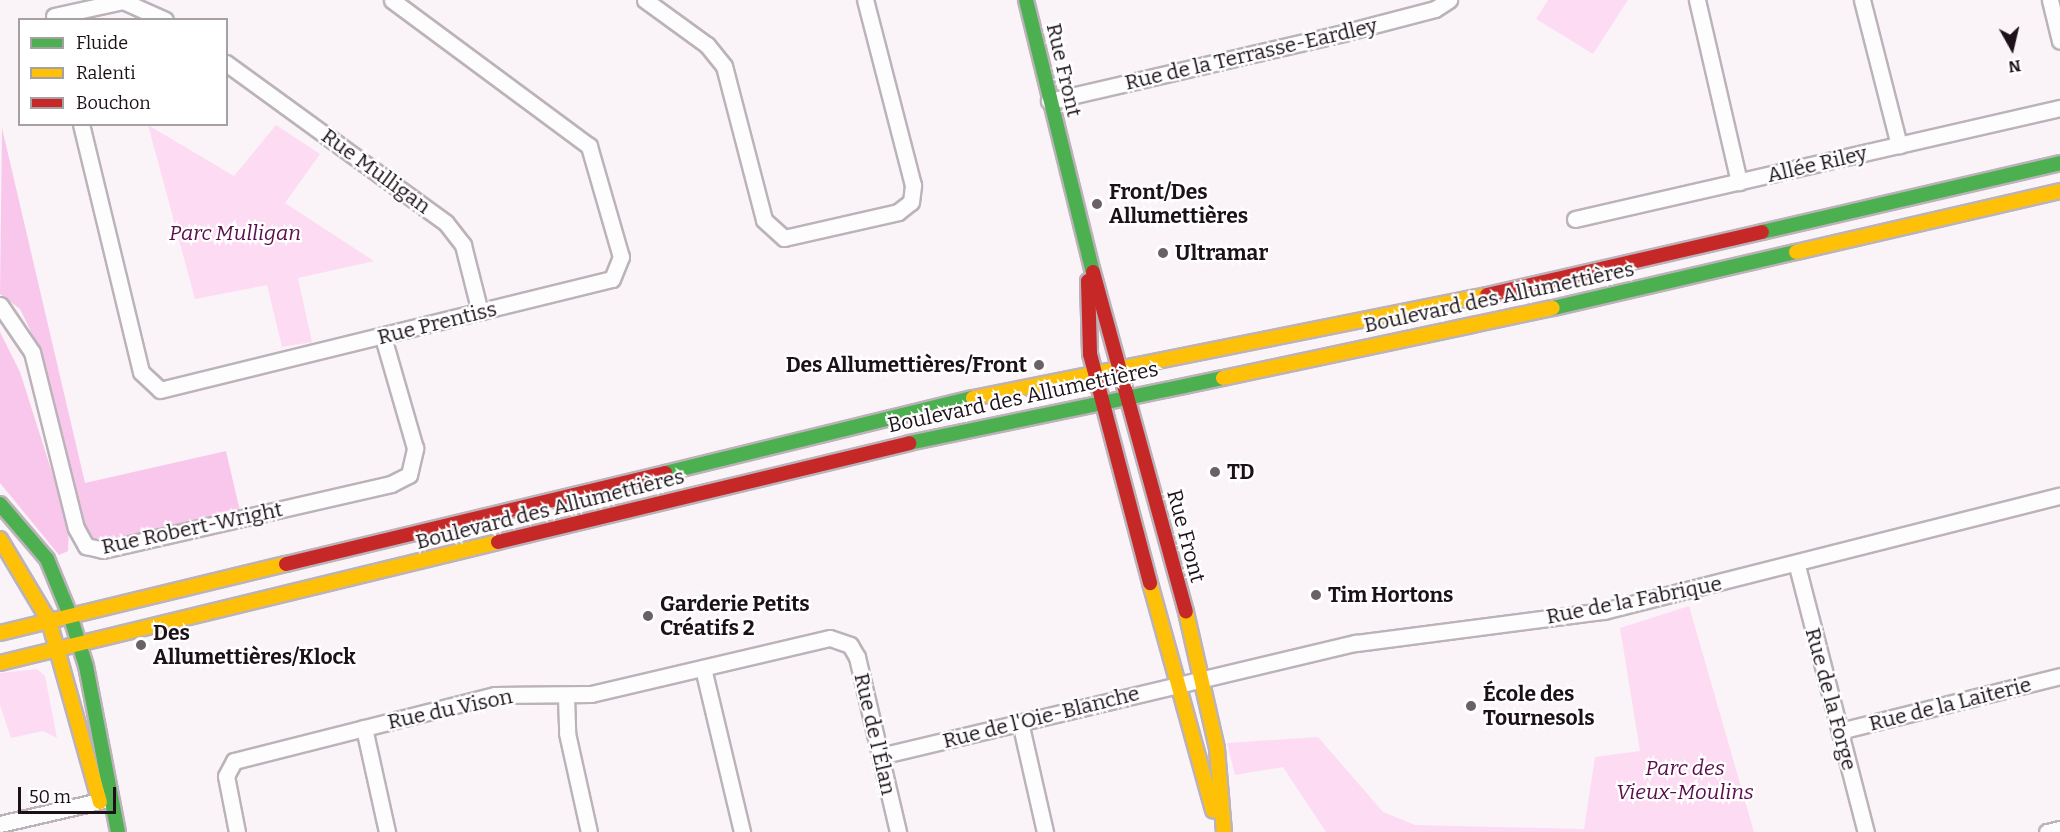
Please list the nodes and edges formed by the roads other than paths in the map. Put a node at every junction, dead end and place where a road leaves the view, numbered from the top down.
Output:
1 (50, 0) edge
2 (392, 0) edge
3 (645, 0) edge
4 (865, 0) edge
5 (1026, 0) edge
6 (1449, 0) edge
7 (1697, 0) edge
8 (1862, 0) edge
9 (2050, 0) edge
10 (54, 18) edge
11 (160, 18) edge
12 (2060, 41) edge
13 (228, 64) edge
14 (1049, 101) junction
15 (2060, 108) edge
16 (81, 126) edge
17 (1899, 145) junction
18 (2060, 163) edge
19 (1739, 182) junction
20 (2060, 191) edge
21 (1575, 219) dead end
22 (1087, 254) junction
23 (0, 305) edge
24 (480, 312) junction
25 (382, 337) junction
26 (1121, 369) junction
27 (1095, 375) junction
28 (1126, 395) junction
29 (1100, 400) junction
30 (2060, 496) edge
31 (0, 504) edge
32 (0, 539) edge
33 (1797, 566) junction
34 (70, 615) junction
35 (50, 621) junction
36 (0, 633) edge
37 (845, 641) joint
38 (80, 644) junction
39 (59, 649) junction
40 (0, 663) edge
41 (703, 668) junction
42 (2060, 676) edge
43 (1203, 678) junction
44 (1179, 684) junction
45 (566, 697) junction
46 (1020, 722) junction
47 (364, 728) junction
48 (1840, 731) junction
49 (880, 756) junction
50 (106, 799) junction
51 (0, 824) edge
52 (2060, 829) edge
53 (111, 832) edge
54 (118, 832) edge
55 (237, 832) edge
56 (387, 832) edge
57 (590, 832) edge
58 (742, 832) edge
59 (898, 832) edge
60 (1045, 832) edge
61 (1219, 832) edge
62 (1224, 832) edge
63 (1866, 832) edge
64 (2047, 832) edge

1 - 10 street
2 - 24 street, Rue Prentiss
3 - 4 street
5 - 14 main road, Rue Front
6 - 14 street, Rue de la Terrasse-Eardley
7 - 19 street
8 - 17 street
9 - 12 street
10 - 11 street
13 - 24 street, Rue Mulligan
14 - 22 main road, Rue Front
15 - 17 street, Allée Riley
16 - 25 street, Rue Prentiss
17 - 19 street, Allée Riley
18 - 26 main road, Boulevard des Allumettières
19 - 21 street, Allée Riley
20 - 28 main road, Boulevard des Allumettières
22 - 26 main road, Rue Front
22 - 27 main road, Rue Front
23 - 25 street, Rue Robert-Wright
24 - 25 street, Rue Prentiss
26 - 27 main road, Boulevard des Allumettières
26 - 28 main road, Rue Front
27 - 29 main road, Rue Front
27 - 34 main road, Boulevard des Allumettières
28 - 29 main road, Boulevard des Allumettières
28 - 43 main road, Rue Front
29 - 38 main road, Boulevard des Allumettières
29 - 44 main road, Rue Front
30 - 33 street, Rue de la Fabrique
31 - 34 main road
32 - 35 main road
33 - 43 street, Rue de la Fabrique
33 - 48 street, Rue de la Forge
34 - 35 main road, Boulevard des Allumettières
34 - 38 main road
35 - 36 main road, Boulevard des Allumettières
35 - 39 main road
37 - 41 street, Rue du Vison
37 - 49 street, Rue de l'Élan
38 - 39 main road, Boulevard des Allumettières
38 - 50 main road
39 - 40 main road, Boulevard des Allumettières
39 - 50 main road
41 - 45 street, Rue du Vison
41 - 58 street
42 - 48 street, Rue de la Laiterie
43 - 44 street, Rue de l'Oie-Blanche
43 - 62 main road, Rue Front
44 - 46 street, Rue de l'Oie-Blanche
44 - 61 main road, Rue Front
45 - 47 street, Rue du Vison
45 - 57 street
46 - 49 street, Rue de l'Oie-Blanche
46 - 60 street
47 - 55 street, Rue du Vison
47 - 56 street
48 - 63 street, Rue de la Forge
49 - 59 street, Rue de l'Élan
50 - 51 street
50 - 53 main road
50 - 54 main road
52 - 64 street

